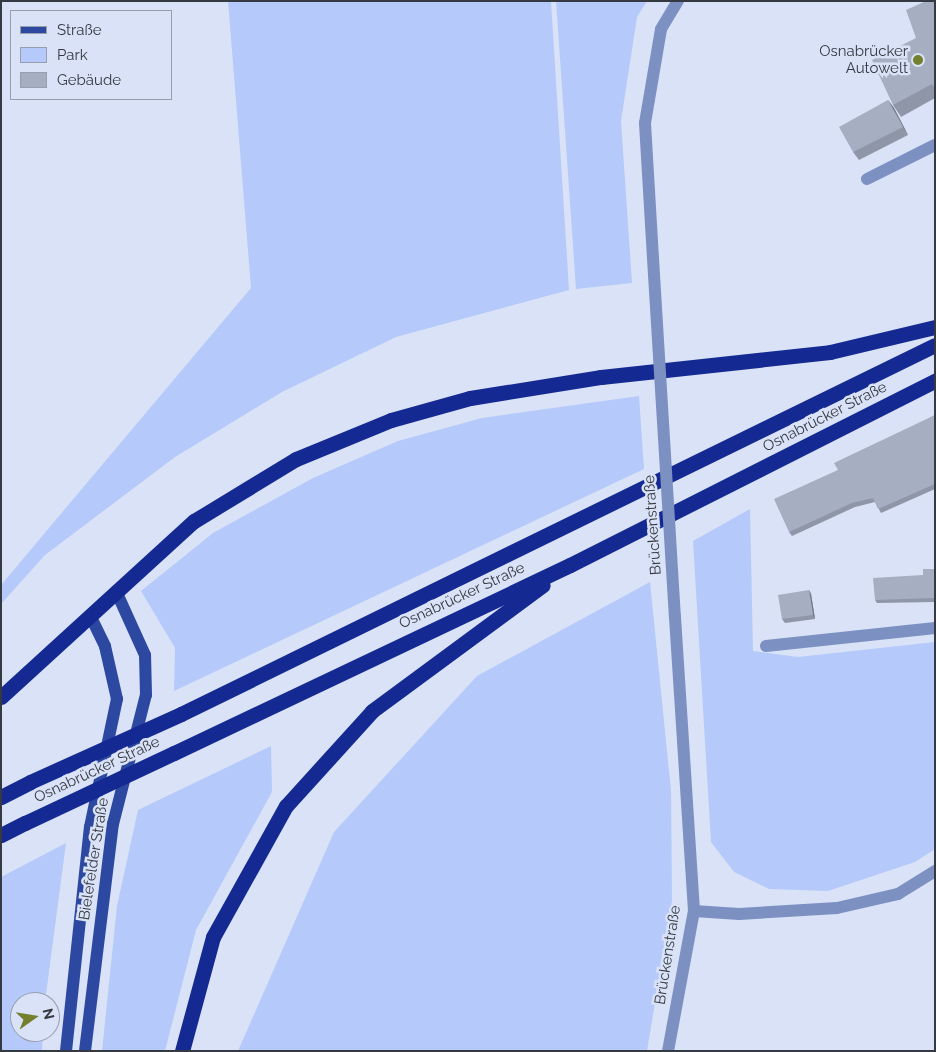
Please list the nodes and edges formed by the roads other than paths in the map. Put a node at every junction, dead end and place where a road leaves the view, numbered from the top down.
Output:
1 (678, 1) edge
2 (935, 144) edge
3 (867, 179) dead end
4 (935, 327) edge
5 (935, 345) edge
6 (935, 382) edge
7 (570, 565) junction
8 (116, 591) junction
9 (90, 615) junction
10 (935, 628) edge
11 (766, 646) dead end
12 (1, 697) edge
13 (1, 797) edge
14 (1, 835) edge
15 (935, 871) edge
16 (694, 912) junction
17 (66, 1051) edge
18 (85, 1051) edge
19 (182, 1051) edge
20 (668, 1051) edge

1 - 16 street, Brückenstraße, bridge
2 - 3 street
4 - 8 highway
5 - 13 highway, Osnabrücker Straße, bridge
6 - 7 highway, Osnabrücker Straße
7 - 14 highway, Osnabrücker Straße, bridge
7 - 19 highway
8 - 9 highway
8 - 18 main road, Bielefelder Straße
9 - 12 highway
9 - 17 main road, Bielefelder Straße
10 - 11 street
15 - 16 street
16 - 20 street, Brückenstraße

